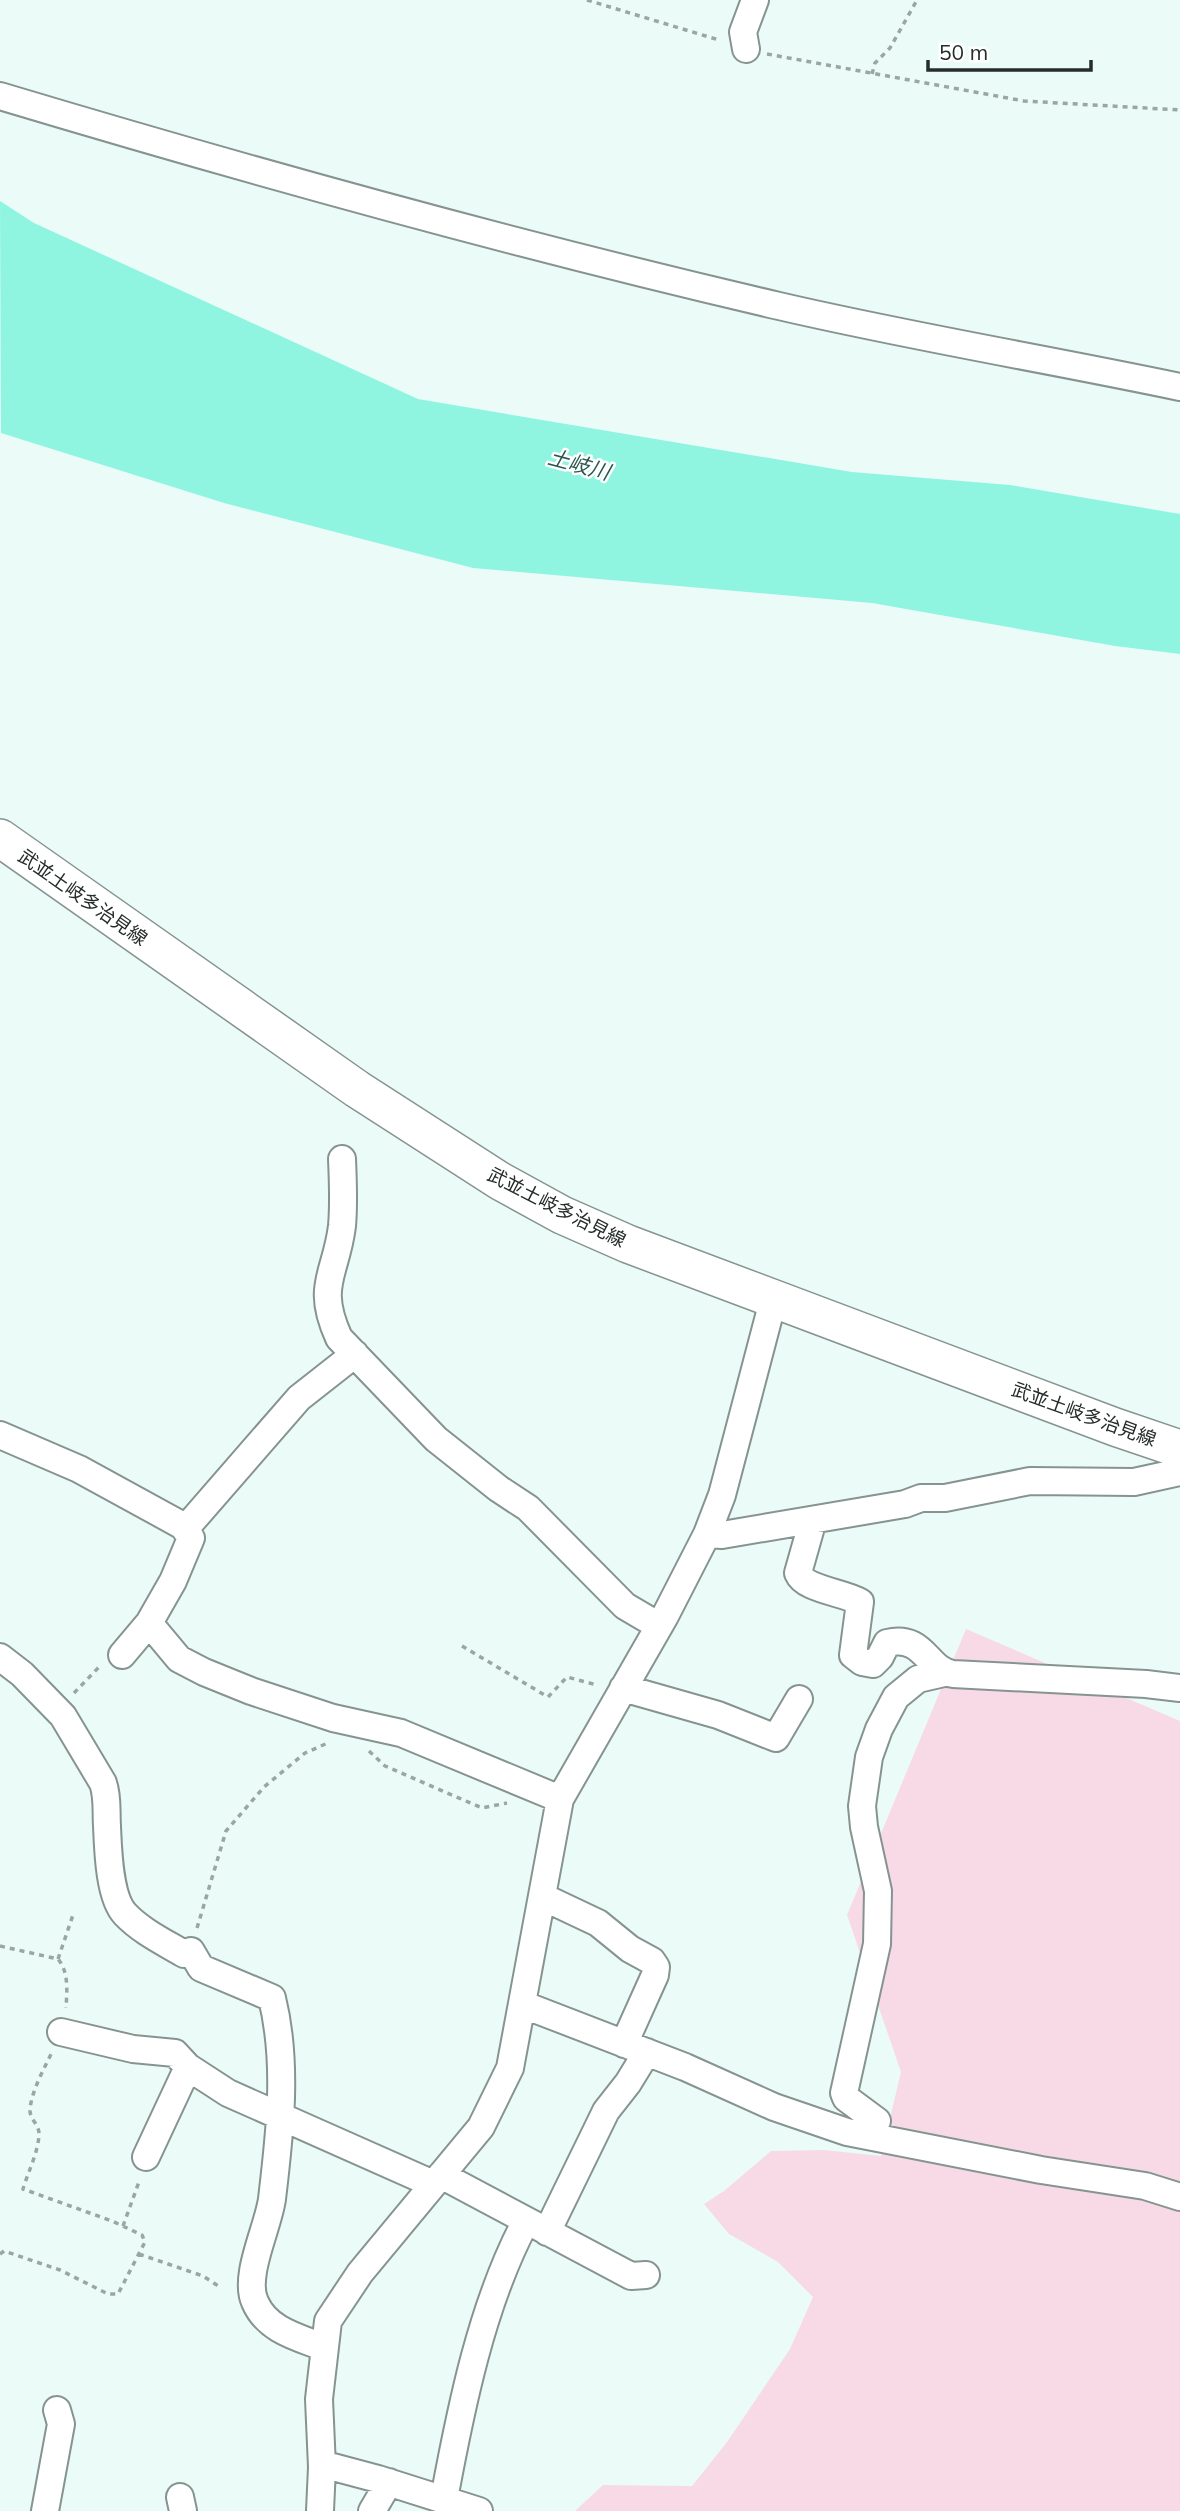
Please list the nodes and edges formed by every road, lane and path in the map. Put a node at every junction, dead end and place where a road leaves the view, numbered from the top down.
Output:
1 (587, 0) edge
2 (755, 0) edge
3 (917, 0) edge
4 (746, 49) junction
5 (872, 74) junction
6 (0, 96) edge
7 (1180, 110) edge
8 (1180, 387) edge
9 (1, 840) edge
10 (342, 1159) dead end
11 (774, 1297) junction
12 (355, 1354) junction
13 (0, 1435) edge
14 (1180, 1449) edge
15 (1180, 1472) edge
16 (813, 1520) junction
17 (183, 1526) junction
18 (707, 1534) junction
19 (149, 1623) junction
20 (659, 1626) junction
21 (462, 1646) dead end
22 (122, 1655) joint
23 (0, 1657) edge
24 (944, 1673) junction
25 (613, 1682) junction
26 (1180, 1688) edge
27 (799, 1699) dead end
28 (56, 1707) junction
29 (352, 1727) junction
30 (560, 1798) junction
31 (509, 1802) dead end
32 (543, 1897) junction
33 (74, 1912) dead end
34 (0, 1946) edge
35 (191, 1951) junction
36 (58, 1959) junction
37 (524, 2004) junction
38 (61, 2032) junction
39 (635, 2048) junction
40 (188, 2067) junction
41 (281, 2115) junction
42 (877, 2121) dead end
43 (146, 2157) joint
44 (437, 2179) junction
45 (1180, 2197) edge
46 (123, 2226) junction
47 (537, 2226) junction
48 (0, 2254) edge
49 (139, 2254) junction
50 (646, 2275) dead end
51 (220, 2287) dead end
52 (323, 2347) junction
53 (57, 2410) dead end
54 (321, 2467) junction
55 (389, 2482) junction
56 (444, 2499) junction
57 (45, 2511) edge
58 (320, 2511) edge
59 (372, 2511) edge
60 (479, 2511) edge

1 - 4 path
2 - 4 street
3 - 5 path
4 - 5 path
5 - 7 path
6 - 8 street
9 - 11 main road, 武並土岐多治見線
10 - 12 street
11 - 14 main road, 武並土岐多治見線
11 - 18 street
12 - 17 street
12 - 20 street
13 - 17 street
15 - 16 street
16 - 18 street
16 - 24 street
17 - 19 street
18 - 20 street
19 - 22 street
19 - 29 street
20 - 25 street
21 - 25 path
22 - 28 path
23 - 28 street
24 - 26 street
24 - 42 street
25 - 27 street
25 - 30 street
28 - 35 street
29 - 30 street
29 - 31 path
29 - 35 path
30 - 32 street
32 - 37 street
32 - 39 street
33 - 36 path
34 - 36 path
35 - 41 street
36 - 38 path
37 - 39 street
37 - 44 street
38 - 40 street
38 - 46 path
39 - 45 street
39 - 47 street
40 - 41 street
40 - 43 street
41 - 44 street
41 - 52 street
43 - 46 path
44 - 47 street
44 - 52 street
46 - 49 path
47 - 50 street
47 - 56 street
48 - 49 path
49 - 51 path
52 - 54 street
53 - 57 street
54 - 55 street
54 - 58 street
55 - 56 street
55 - 59 street
56 - 60 street

